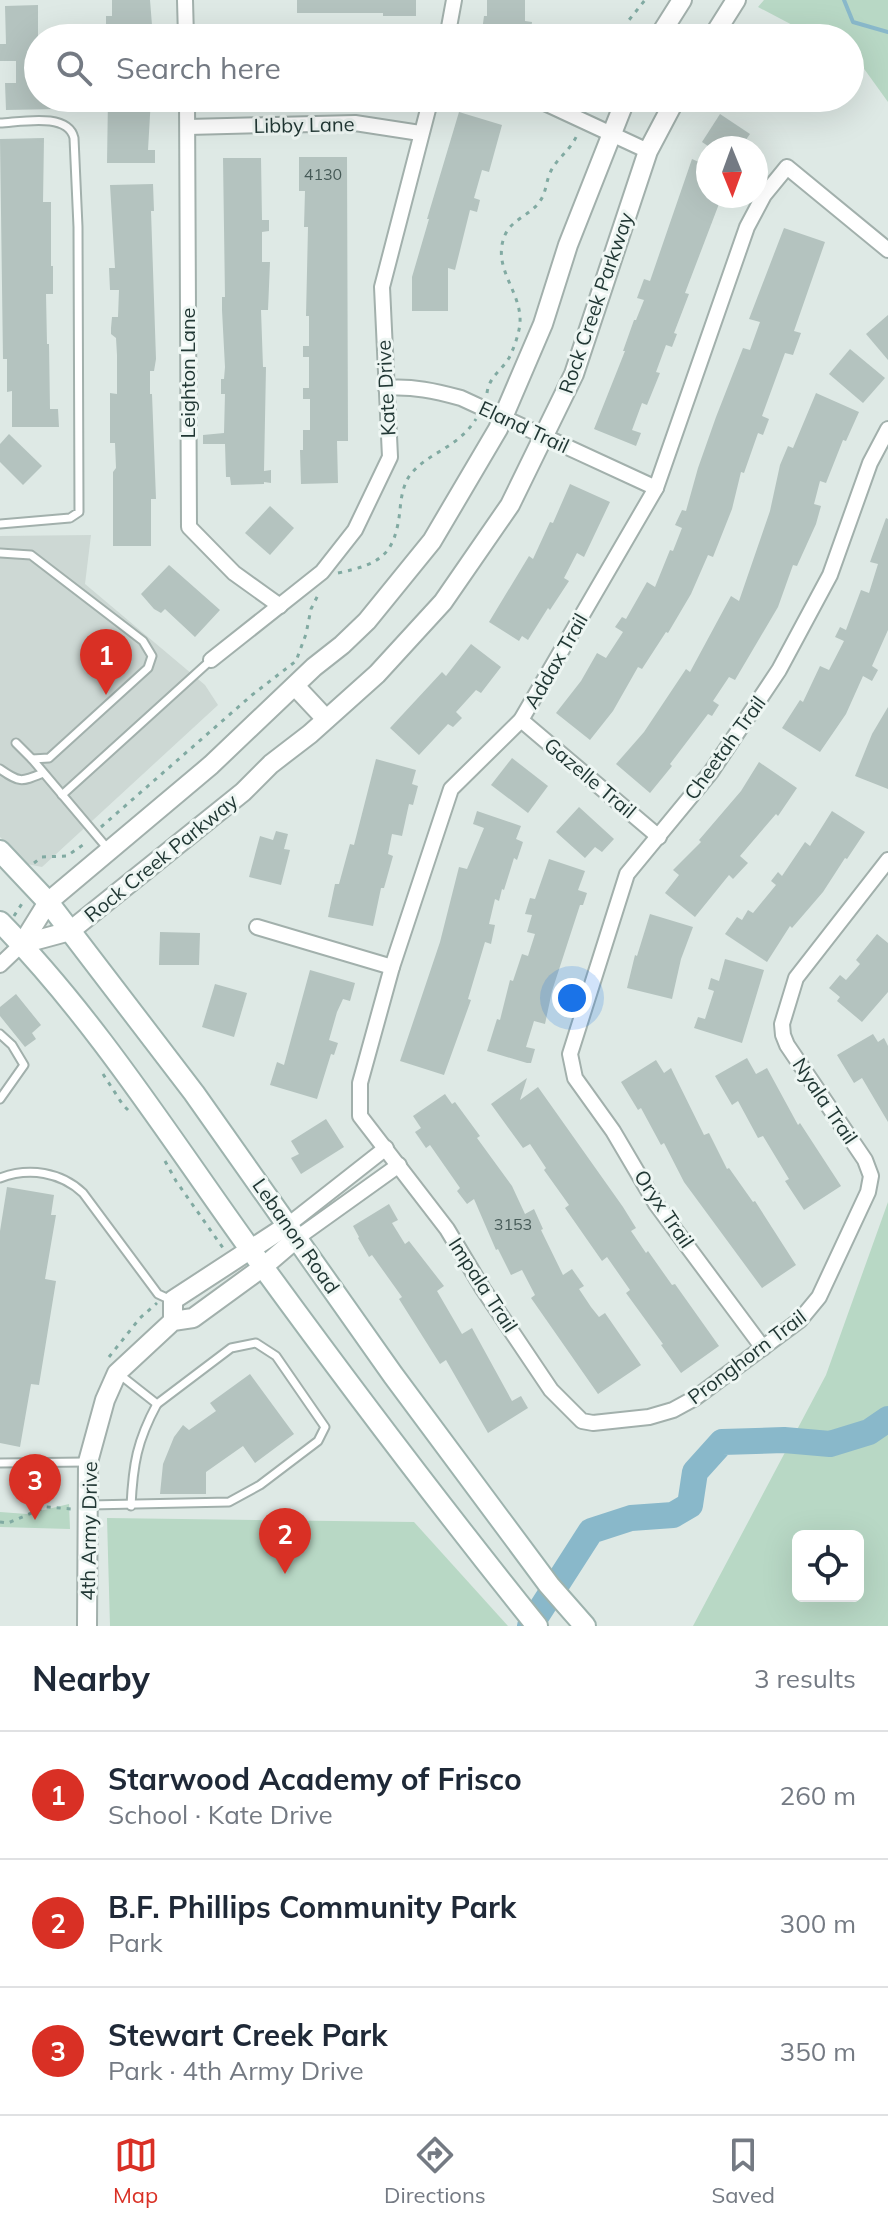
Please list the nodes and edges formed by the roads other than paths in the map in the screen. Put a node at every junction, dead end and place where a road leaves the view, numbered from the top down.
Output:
1 (185, 0) edge
2 (454, 0) edge
3 (682, 0) edge
4 (736, 0) edge
5 (186, 24) edge
6 (450, 24) edge
7 (667, 24) edge
8 (721, 24) edge
9 (187, 112) edge
10 (427, 112) edge
11 (584, 112) edge
12 (621, 112) edge
13 (669, 112) edge
14 (0, 123) edge
15 (188, 127) junction
16 (420, 133) junction
17 (613, 134) junction
18 (648, 151) junction
19 (888, 250) edge
20 (386, 388) junction
21 (503, 417) junction
22 (888, 429) edge
23 (545, 436) junction
24 (656, 488) junction
25 (0, 524) edge
26 (0, 553) edge
27 (280, 606) junction
28 (211, 660) joint
29 (295, 686) junction
30 (326, 719) junction
31 (521, 720) junction
32 (16, 743) dead end
33 (32, 759) junction
34 (0, 769) edge
35 (43, 773) junction
36 (62, 795) junction
37 (659, 837) junction
38 (110, 850) junction
39 (0, 851) edge
40 (888, 860) edge
41 (48, 902) junction
42 (3, 925) edge
43 (257, 927) dead end
44 (70, 931) junction
45 (22, 944) junction
46 (0, 965) edge
47 (392, 967) junction
48 (0, 1034) edge
49 (571, 1066) joint
50 (0, 1099) edge
51 (386, 1148) junction
52 (399, 1165) junction
53 (870, 1172) joint
54 (0, 1178) edge
55 (292, 1231) junction
56 (251, 1250) junction
57 (263, 1267) junction
58 (169, 1299) junction
59 (173, 1321) junction
60 (763, 1348) junction
61 (112, 1366) junction
62 (157, 1404) junction
63 (582, 1421) joint
64 (88, 1462) junction
65 (0, 1463) edge
66 (131, 1506) junction
67 (80, 1507) junction
68 (87, 1626) edge
69 (537, 1626) edge
70 (585, 1626) edge

1 - 5 street
2 - 6 street
3 - 7 street
4 - 8 street
9 - 15 street, Leighton Lane
10 - 16 street, Kate Drive
11 - 17 street
12 - 17 street, Rock Creek Parkway
13 - 18 street, Rock Creek Parkway
14 - 25 lane
15 - 16 street, Libby Lane
15 - 27 street, Leighton Lane
16 - 20 street, Kate Drive
17 - 18 street
17 - 21 street, Rock Creek Parkway
18 - 23 street, Rock Creek Parkway
19 - 24 street, Addax Trail
20 - 21 street, Eland Trail
20 - 27 street, Kate Drive
21 - 23 street, Eland Trail
21 - 29 street, Rock Creek Parkway
22 - 37 street, Cheetah Trail
23 - 24 street, Eland Trail
23 - 30 street, Rock Creek Parkway
24 - 31 street, Addax Trail
26 - 33 lane
27 - 28 street, Kate Drive
28 - 36 lane
29 - 30 street
29 - 38 street, Rock Creek Parkway
30 - 44 street, Rock Creek Parkway
31 - 37 street, Gazelle Trail
31 - 47 street, Addax Trail
32 - 33 lane
33 - 35 lane
34 - 35 lane
35 - 36 lane
36 - 38 lane
37 - 49 street, Cheetah Trail
38 - 41 street, Rock Creek Parkway
39 - 41 main road, Lebanon Road
40 - 53 street, Nyala Trail
41 - 44 main road, Lebanon Road
41 - 45 street, Rock Creek Parkway
42 - 45 main road
43 - 47 street
44 - 45 street, Rock Creek Parkway
44 - 55 main road, Lebanon Road
45 - 46 street
45 - 56 main road
47 - 51 street, Addax Trail
48 - 50 lane
49 - 60 street, Oryx Trail
51 - 52 street, Impala Trail
51 - 55 street, 4th Army Drive
52 - 55 street, 4th Army Drive
52 - 63 street, Impala Trail
53 - 60 street, Pronghorn Trail
54 - 58 lane
55 - 56 street, 4th Army Drive
55 - 57 street, 4th Army Drive
55 - 70 main road, Lebanon Road
56 - 57 main road
56 - 58 street, 4th Army Drive
57 - 59 street, 4th Army Drive
57 - 69 main road
58 - 59 street
59 - 61 street, 4th Army Drive
60 - 63 street, Pronghorn Trail
61 - 62 lane
61 - 64 street, 4th Army Drive
62 - 66 lane
62 - 66 lane
64 - 65 lane
64 - 67 street, 4th Army Drive
66 - 67 lane
67 - 68 street, 4th Army Drive

